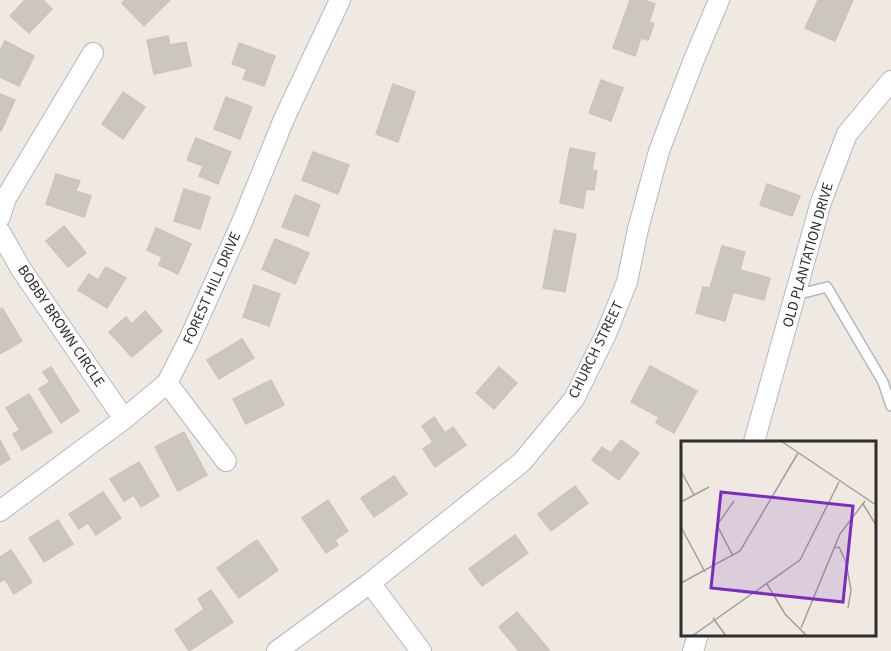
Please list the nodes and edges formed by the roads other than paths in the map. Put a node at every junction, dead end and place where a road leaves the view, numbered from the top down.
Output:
1 (340, 0) edge
2 (719, 0) edge
3 (93, 53) dead end
4 (891, 81) edge
5 (0, 217) edge
6 (0, 232) edge
7 (796, 295) junction
8 (167, 383) junction
9 (891, 406) edge
10 (124, 419) junction
11 (754, 441) edge
12 (226, 461) dead end
13 (0, 511) edge
14 (370, 583) junction
15 (697, 636) edge
16 (278, 651) edge
17 (421, 651) edge
18 (693, 651) edge

1 - 8 street, FOREST HILL DRIVE
2 - 14 street, CHURCH STREET
3 - 5 street
4 - 7 street, OLD PLANTATION DRIVE
6 - 10 street, BOBBY BROWN CIRCLE
7 - 9 lane
7 - 11 street, OLD PLANTATION DRIVE
8 - 10 street, FOREST HILL DRIVE
8 - 12 street
10 - 13 street, FOREST HILL DRIVE
14 - 16 street, CHURCH STREET
14 - 17 street
15 - 18 street

